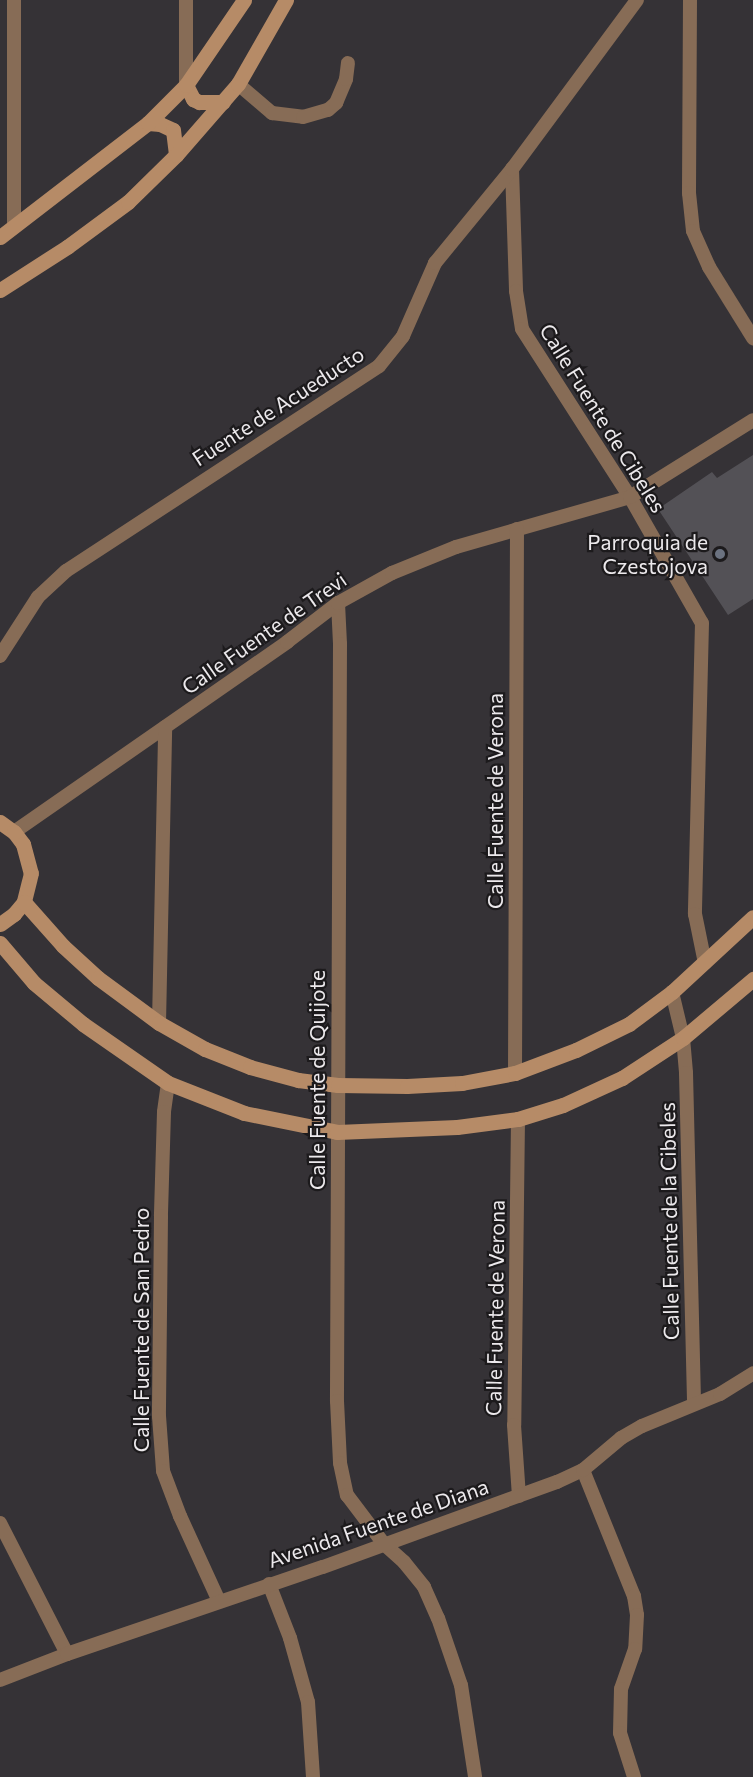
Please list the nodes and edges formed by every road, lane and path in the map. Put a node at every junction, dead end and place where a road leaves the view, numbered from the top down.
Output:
1 (14, 0) edge
2 (186, 0) edge
3 (244, 0) edge
4 (286, 0) edge
5 (637, 0) edge
6 (690, 0) edge
7 (348, 63) dead end
8 (238, 84) junction
9 (186, 85) junction
10 (223, 102) junction
11 (148, 123) junction
12 (176, 155) junction
13 (512, 169) junction
14 (14, 227) junction
15 (0, 237) edge
16 (0, 290) edge
17 (753, 338) edge
18 (753, 420) edge
19 (630, 497) junction
20 (517, 529) junction
21 (338, 603) junction
22 (0, 656) edge
23 (165, 727) junction
24 (0, 822) edge
25 (14, 832) junction
26 (24, 902) junction
27 (753, 917) edge
28 (0, 924) edge
29 (0, 943) edge
30 (705, 963) junction
31 (753, 979) edge
32 (672, 992) junction
33 (159, 1023) junction
34 (684, 1038) junction
35 (515, 1073) junction
36 (168, 1083) junction
37 (338, 1085) junction
38 (518, 1119) junction
39 (337, 1132) junction
40 (753, 1373) edge
41 (694, 1404) junction
42 (583, 1470) junction
43 (519, 1496) junction
44 (0, 1523) edge
45 (384, 1544) junction
46 (269, 1584) junction
47 (219, 1601) junction
48 (67, 1654) junction
49 (0, 1680) edge
50 (313, 1777) edge
51 (475, 1777) edge
52 (634, 1777) edge

1 - 14 street
2 - 9 street
3 - 9 main road
4 - 8 main road
5 - 13 street, Fuente de Acueducto
6 - 17 street
7 - 8 street
8 - 10 main road
9 - 10 main road
9 - 11 main road
10 - 12 main road
11 - 12 main road
11 - 14 main road
12 - 16 main road
13 - 19 street, Calle Fuente de Cibeles
13 - 22 street, Fuente de Acueducto
14 - 15 main road
18 - 19 street, Calle Fuente de Trevi
19 - 20 street, Calle Fuente de Trevi
19 - 30 street, Calle Fuente de Cibeles
20 - 21 street, Calle Fuente de Trevi
20 - 35 street, Calle Fuente de Verona
21 - 23 street, Calle Fuente de Trevi
21 - 37 street, Calle Fuente de Quijote
23 - 25 street, Calle Fuente de Trevi
23 - 33 street
24 - 25 main road
25 - 26 main road
26 - 28 main road
26 - 33 main road
27 - 30 main road
29 - 36 main road
30 - 32 main road
31 - 34 main road
32 - 34 street, Calle Fuente de la Cibeles
32 - 35 main road
33 - 37 main road
34 - 38 main road
34 - 41 street, Calle Fuente de la Cibeles
35 - 37 main road
36 - 39 main road
36 - 47 street, Calle Fuente de San Pedro
37 - 39 street, Calle Fuente de Quijote
38 - 39 main road
38 - 43 street, Calle Fuente de Verona
39 - 45 street, Calle Fuente de Quijote
40 - 41 street, Avenida Fuente de Diana
41 - 42 street, Avenida Fuente de Diana
42 - 43 street, Avenida Fuente de Diana
42 - 52 street
43 - 45 street, Avenida Fuente de Diana
44 - 48 street
45 - 46 street, Avenida Fuente de Diana
45 - 51 street, Calle Fuente de Quijote
46 - 47 street, Avenida Fuente de Diana
46 - 50 street
47 - 48 street, Avenida Fuente de Diana
48 - 49 street, Avenida Fuente de Diana

